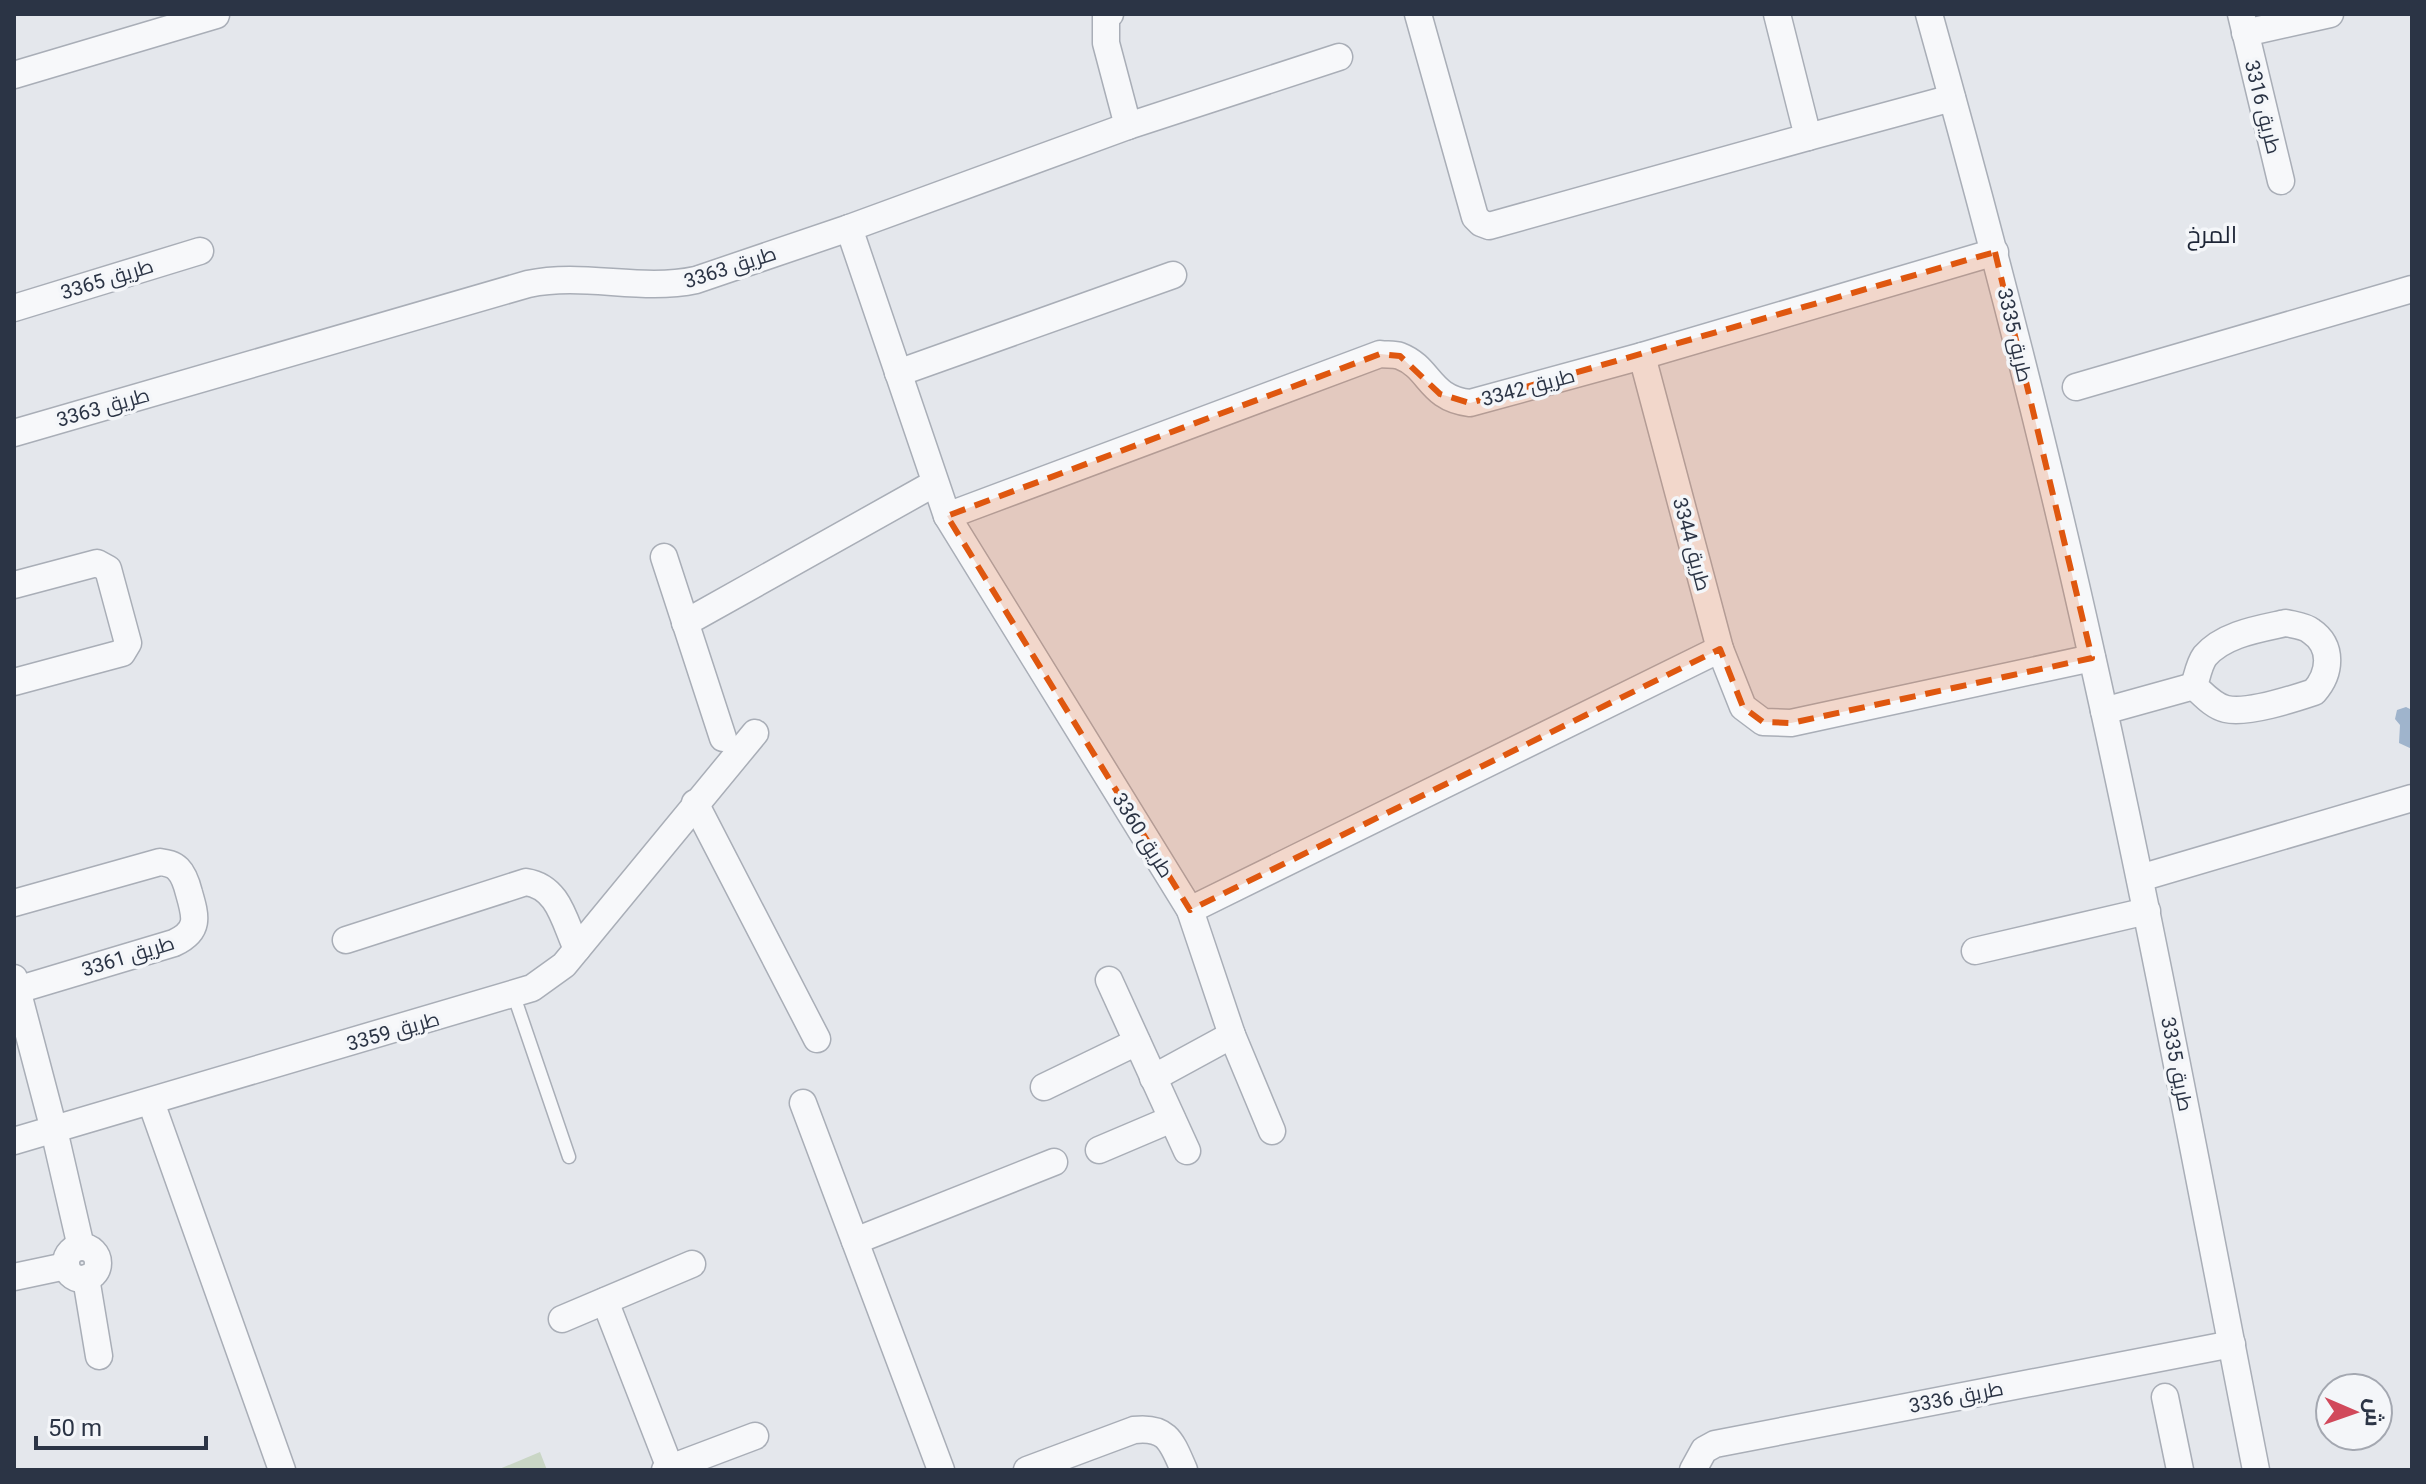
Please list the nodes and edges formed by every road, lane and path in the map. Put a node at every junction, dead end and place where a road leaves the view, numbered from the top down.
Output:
1 (1110, 14) edge
2 (1418, 14) edge
3 (1777, 14) edge
4 (1929, 14) edge
5 (2330, 14) edge
6 (216, 15) edge
7 (2243, 24) edge
8 (1339, 57) dead end
9 (14, 75) edge
10 (1952, 98) junction
11 (1128, 126) junction
12 (1808, 137) junction
13 (2281, 181) dead end
14 (849, 228) junction
15 (200, 251) dead end
16 (1995, 252) junction
17 (1173, 275) dead end
18 (2412, 289) edge
19 (14, 308) edge
20 (1642, 356) junction
21 (898, 373) junction
22 (2076, 387) dead end
23 (15, 426) edge
24 (935, 483) junction
25 (947, 516) junction
26 (664, 557) dead end
27 (14, 585) edge
28 (685, 623) junction
29 (1720, 649) junction
30 (2092, 658) junction
31 (14, 682) edge
32 (2194, 686) junction
33 (2104, 711) junction
34 (755, 733) dead end
35 (723, 738) dead end
36 (2412, 798) edge
37 (695, 803) junction
38 (2140, 878) junction
39 (14, 903) edge
40 (1190, 910) junction
41 (2147, 911) junction
42 (346, 940) dead end
43 (577, 949) junction
44 (1975, 951) dead end
45 (1109, 980) dead end
46 (16, 984) edge
47 (514, 996) junction
48 (1232, 1035) junction
49 (817, 1039) dead end
50 (1137, 1042) junction
51 (1153, 1078) junction
52 (1044, 1087) dead end
53 (151, 1102) junction
54 (803, 1103) dead end
55 (1172, 1119) junction
56 (54, 1130) junction
57 (1272, 1131) dead end
58 (14, 1141) edge
59 (1099, 1150) dead end
60 (1187, 1151) dead end
61 (569, 1157) dead end
62 (1054, 1162) dead end
63 (855, 1241) junction
64 (78, 1264) junction
65 (692, 1264) dead end
66 (14, 1277) edge
67 (605, 1301) junction
68 (562, 1319) dead end
69 (2232, 1344) junction
70 (99, 1356) dead end
71 (2165, 1397) dead end
72 (755, 1436) dead end
73 (668, 1469) edge
74 (282, 1470) edge
75 (941, 1470) edge
76 (1027, 1470) edge
77 (1184, 1470) edge
78 (1693, 1470) edge
79 (2180, 1470) edge
80 (2256, 1470) edge

1 - 11 street
2 - 12 street
3 - 12 street
4 - 10 street, طريق 3335
5 - 7 street, طريق 3316
6 - 9 street
7 - 13 street, طريق 3316
8 - 11 street, طريق 3363
10 - 12 street
10 - 16 street, طريق 3335
11 - 14 street, طريق 3363
14 - 21 street, طريق 3360
14 - 23 street, طريق 3363
15 - 19 street, طريق 3365
16 - 20 street, طريق 3342
16 - 30 street, طريق 3335
17 - 21 street
18 - 22 street
20 - 25 street, طريق 3342
20 - 29 street, طريق 3344
21 - 24 street, طريق 3360
24 - 25 street, طريق 3360
24 - 28 street
25 - 40 street, طريق 3360
26 - 28 street
27 - 31 street
28 - 35 street
29 - 30 street, طريق 3344
29 - 40 street
30 - 33 street, طريق 3335
32 - 32 street
32 - 33 street
33 - 38 street, طريق 3335
34 - 37 street, طريق 3359
36 - 38 street
37 - 43 street, طريق 3359
37 - 49 street
38 - 41 street, طريق 3335
39 - 46 street, طريق 3361
40 - 48 street, طريق 3360
41 - 44 street
41 - 69 street, طريق 3335
42 - 43 street
43 - 47 street, طريق 3359
45 - 50 street
46 - 56 street, طريق 3361
47 - 53 street, طريق 3359
47 - 61 lane
48 - 51 street
48 - 57 street, طريق 3360
50 - 51 street
50 - 52 street
51 - 55 street
53 - 56 street, طريق 3359
53 - 74 street
54 - 63 street
55 - 59 street
55 - 60 street
56 - 58 street, طريق 3359
56 - 64 street, طريق 3361
62 - 63 street
63 - 75 street
64 - 66 street
64 - 70 street, طريق 3361
65 - 67 street
67 - 68 street
67 - 73 street
69 - 78 street, طريق 3336
69 - 80 street, طريق 3335
71 - 79 street
72 - 73 street
76 - 77 street

